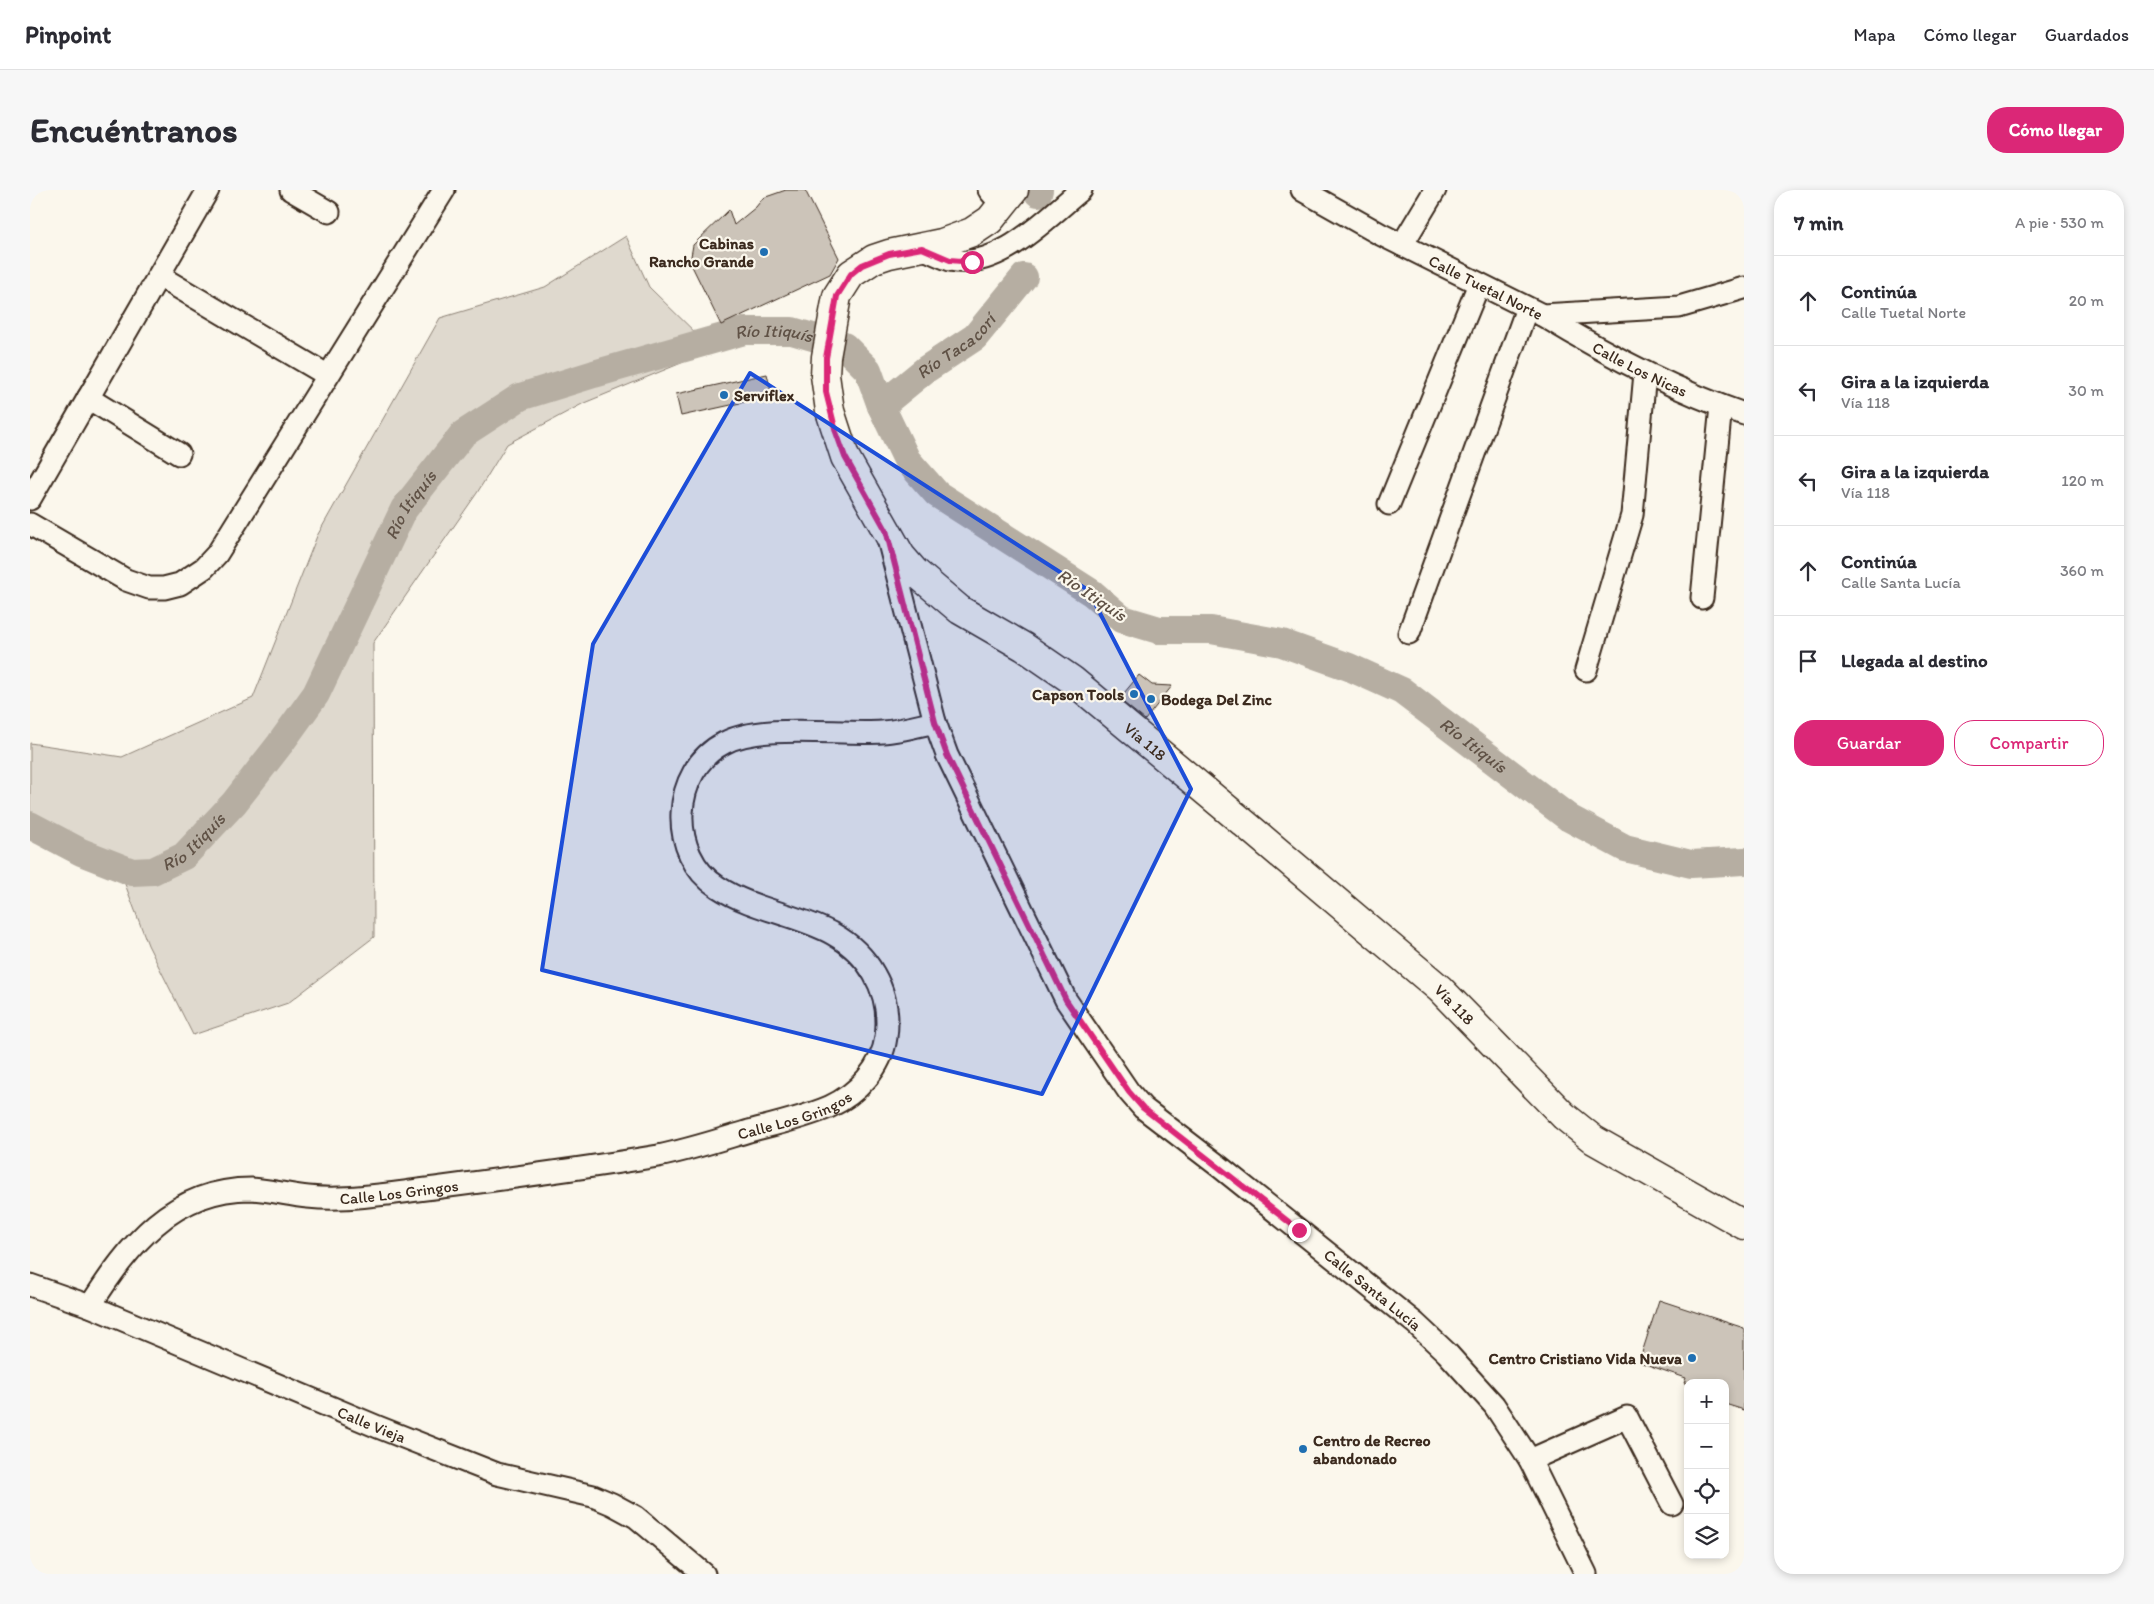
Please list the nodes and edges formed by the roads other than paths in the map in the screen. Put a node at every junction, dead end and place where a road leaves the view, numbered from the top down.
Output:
1 (208, 190) edge
2 (291, 190) edge
3 (444, 190) edge
4 (1081, 190) edge
5 (1302, 190) edge
6 (1435, 190) edge
7 (1002, 195) edge
8 (329, 212) dead end
9 (1402, 245) junction
10 (922, 248) junction
11 (159, 276) junction
12 (1479, 284) junction
13 (1744, 288) edge
14 (1535, 312) junction
15 (1646, 373) junction
16 (327, 375) junction
17 (88, 398) junction
18 (1721, 406) junction
19 (1744, 414) edge
20 (179, 454) dead end
21 (30, 499) edge
22 (1389, 504) dead end
23 (30, 524) edge
24 (886, 530) junction
25 (937, 592) junction
26 (1702, 598) dead end
27 (904, 604) junction
28 (1408, 633) dead end
29 (1586, 670) dead end
30 (935, 722) junction
31 (1744, 1225) edge
32 (30, 1285) edge
33 (90, 1306) junction
34 (1530, 1460) junction
35 (1672, 1504) dead end
36 (704, 1574) edge
37 (1586, 1574) edge

1 - 11 street
2 - 8 street
3 - 16 street
4 - 10 street
5 - 9 street, Calle Tuetal Norte
6 - 9 street
7 - 10 main road, Vía 118
9 - 12 street, Calle Tuetal Norte
10 - 24 main road, Vía 118
11 - 16 street
11 - 17 street
12 - 14 street, Calle Tuetal Norte
12 - 22 street
13 - 14 street, Calle Tuetal Norte
14 - 15 street, Calle Los Nicas
14 - 28 street
15 - 18 street, Calle Los Nicas
15 - 29 street
16 - 23 street
17 - 20 street
17 - 21 street
18 - 19 street, Calle Los Nicas
18 - 26 street
24 - 25 main road, Vía 118
24 - 27 street, Calle Santa Lucía
25 - 27 street
25 - 31 main road, Vía 118
27 - 30 street, Calle Santa Lucía
30 - 33 street, Calle Los Gringos
30 - 34 street, Calle Santa Lucía
32 - 33 street, Calle Vieja
33 - 36 street, Calle Vieja
34 - 35 street
34 - 37 street, Calle Santa Lucía

